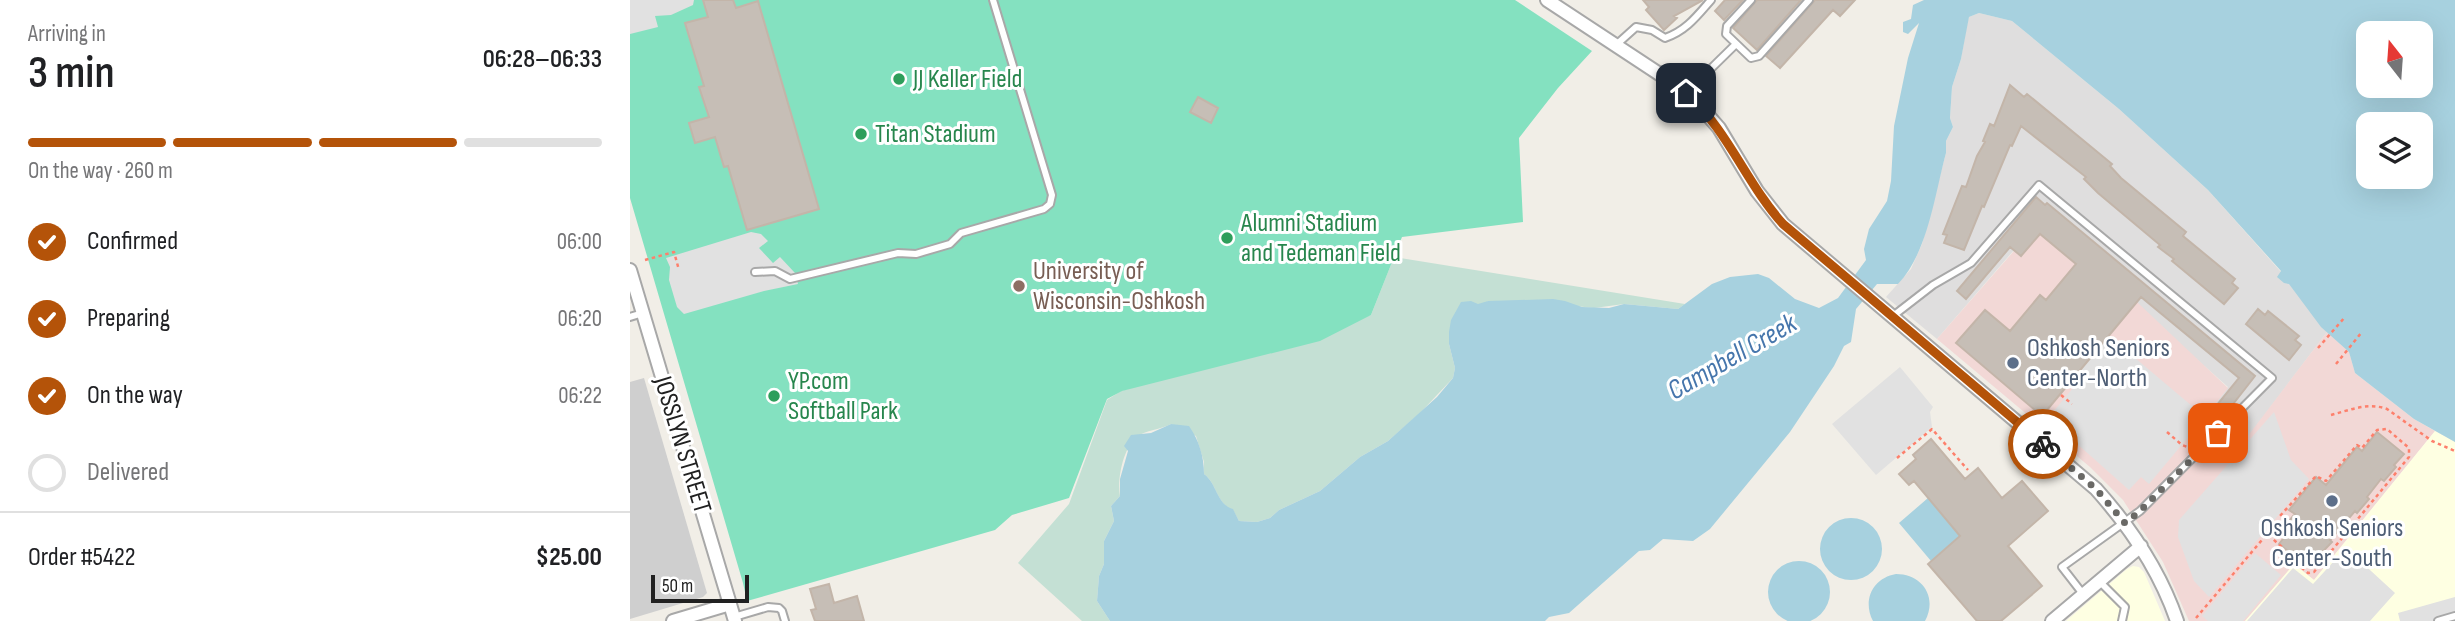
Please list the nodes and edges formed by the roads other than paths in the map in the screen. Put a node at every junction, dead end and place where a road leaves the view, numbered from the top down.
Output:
1 (993, 0) edge
2 (1547, 0) edge
3 (1711, 0) edge
4 (1751, 0) edge
5 (1809, 0) edge
6 (1736, 44) junction
7 (1616, 45) junction
8 (1686, 93) junction
9 (630, 270) edge
10 (755, 272) dead end
11 (636, 315) edge
12 (1891, 317) junction
13 (2125, 523) junction
14 (2141, 546) junction
15 (2098, 581) junction
16 (2083, 594) junction
17 (733, 614) edge
18 (2455, 616) edge
19 (673, 621) edge
20 (785, 621) edge
21 (2052, 621) edge
22 (2122, 621) edge
23 (2177, 621) edge
24 (2438, 621) edge

1 - 10 lane
2 - 7 street
3 - 7 lane
4 - 6 lane
5 - 6 lane
6 - 8 lane
7 - 8 street
8 - 12 street
9 - 11 street, JOSSLYN STREET
11 - 17 street, JOSSLYN STREET
12 - 13 street
12 - 13 lane
13 - 14 street
13 - 16 lane
14 - 15 street
14 - 23 street
15 - 16 street
15 - 22 lane
16 - 21 street
17 - 19 street
17 - 20 lane
18 - 24 lane

